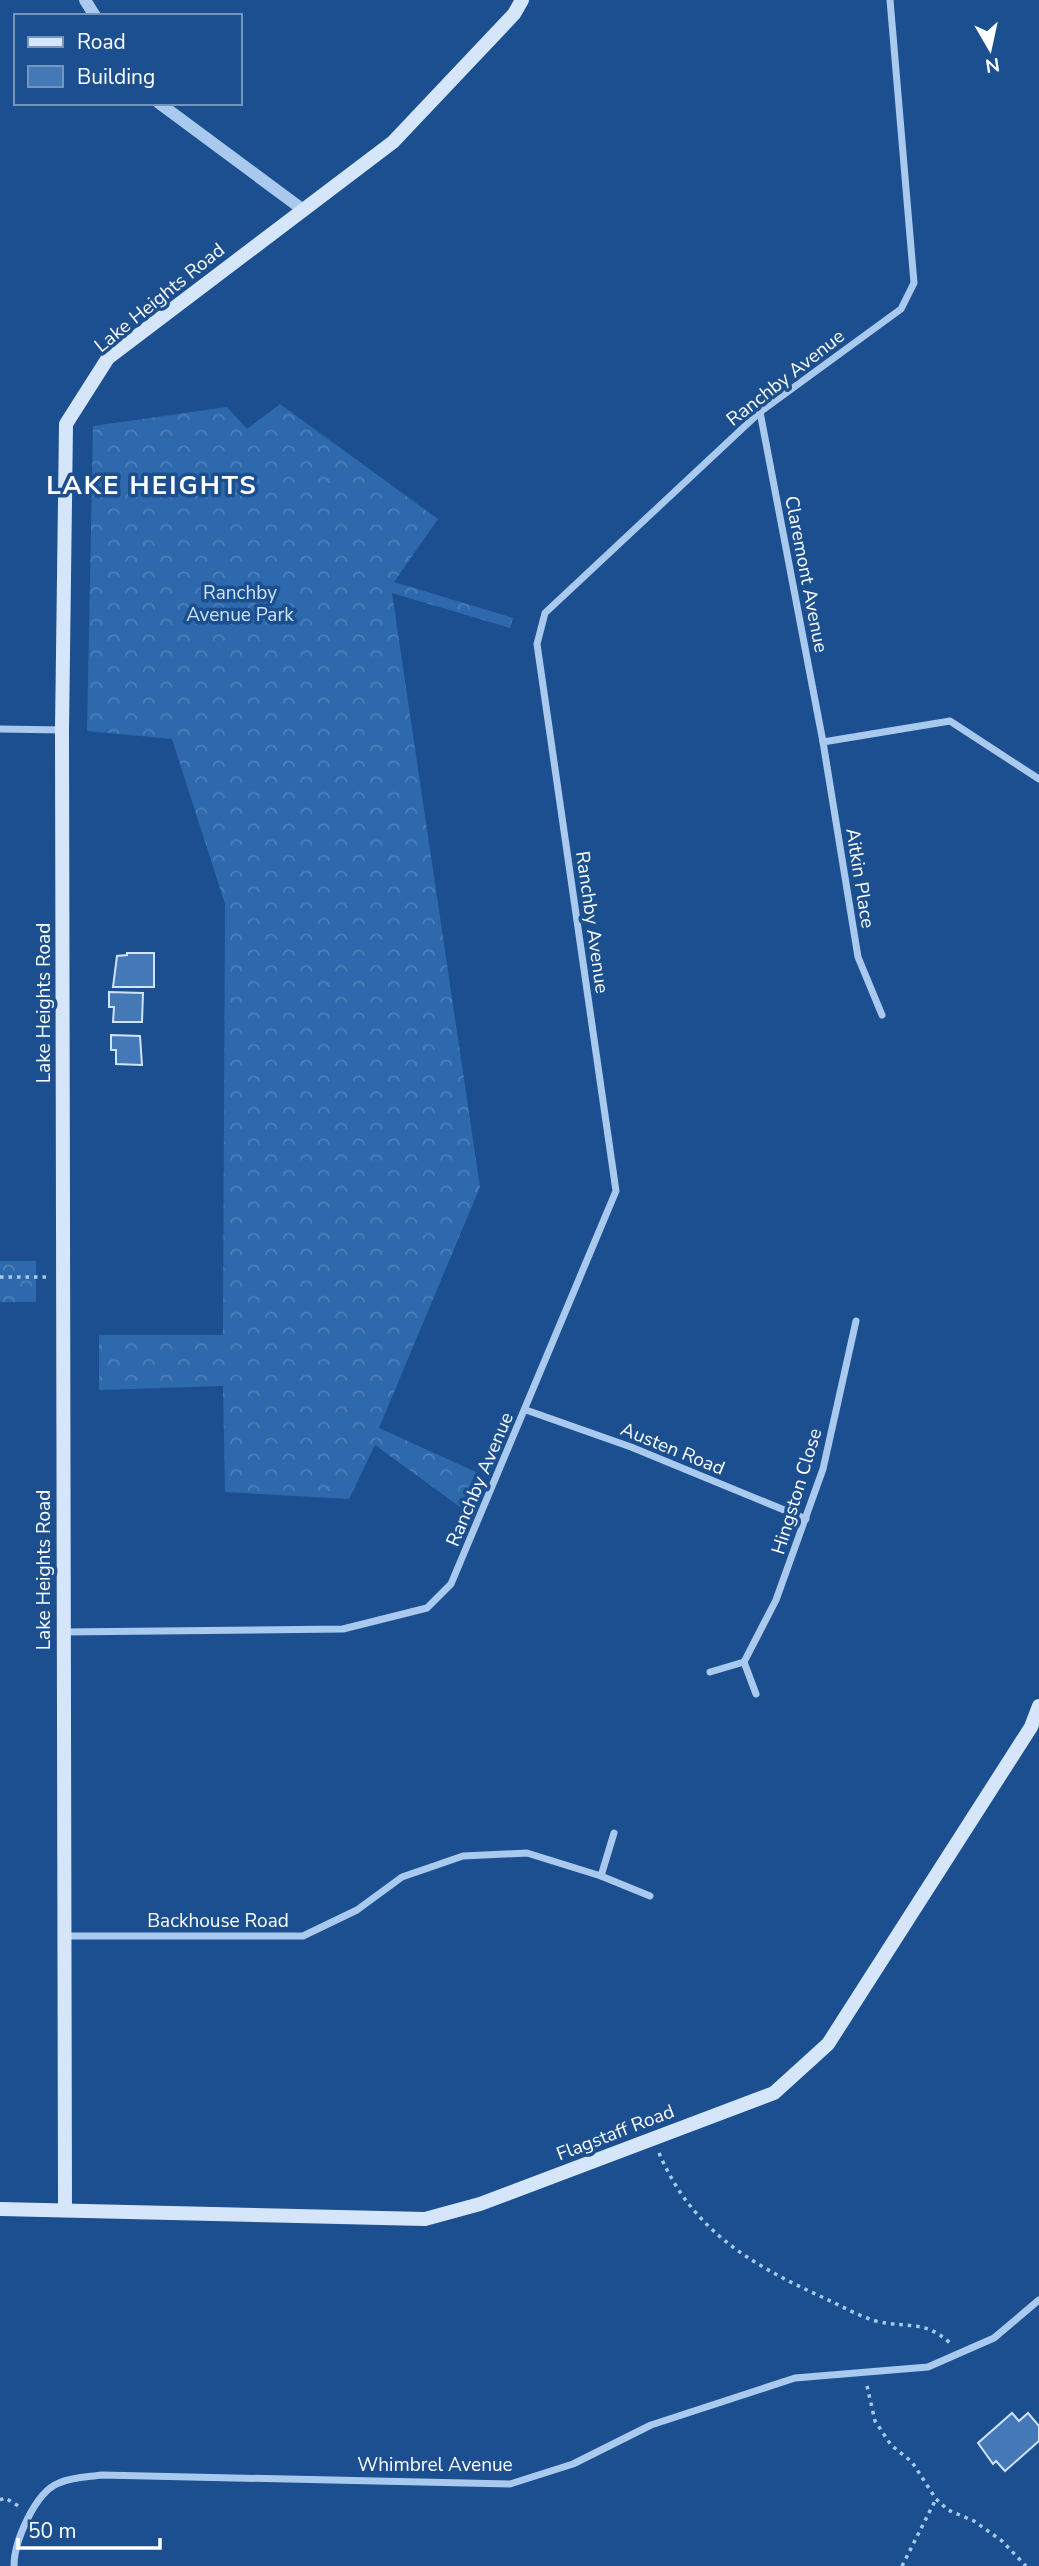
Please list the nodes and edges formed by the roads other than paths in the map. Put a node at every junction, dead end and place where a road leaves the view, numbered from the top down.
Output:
1 (522, 0) edge
2 (890, 0) edge
3 (162, 105) edge
4 (302, 209) junction
5 (760, 412) junction
6 (0, 729) edge
7 (62, 730) junction
8 (823, 742) junction
9 (1039, 779) edge
10 (882, 1015) dead end
11 (856, 1321) dead end
12 (526, 1410) junction
13 (806, 1519) junction
14 (62, 1632) junction
15 (744, 1662) junction
16 (710, 1672) dead end
17 (756, 1694) dead end
18 (1039, 1706) edge
19 (614, 1833) dead end
20 (601, 1876) junction
21 (650, 1896) dead end
22 (64, 1936) junction
23 (0, 2209) edge
24 (65, 2209) junction
25 (1039, 2300) edge
26 (14, 2566) edge

1 - 4 main road, Lake Heights Road
2 - 5 street, Ranchby Avenue
3 - 4 street
4 - 7 main road, Lake Heights Road
5 - 8 street, Claremont Avenue
5 - 12 street, Ranchby Avenue
6 - 7 street
7 - 14 main road, Lake Heights Road
8 - 9 street
8 - 10 street, Aitkin Place
11 - 13 street, Hingston Close
12 - 13 street, Austen Road
12 - 14 street, Ranchby Avenue
13 - 15 street, Hingston Close
14 - 22 main road, Lake Heights Road
15 - 16 street
15 - 17 street
18 - 24 main road, Flagstaff Road
19 - 20 street
20 - 21 street, Backhouse Road
20 - 22 street, Backhouse Road
22 - 24 main road, Lake Heights Road
23 - 24 main road, Flagstaff Road
25 - 26 street, Whimbrel Avenue

